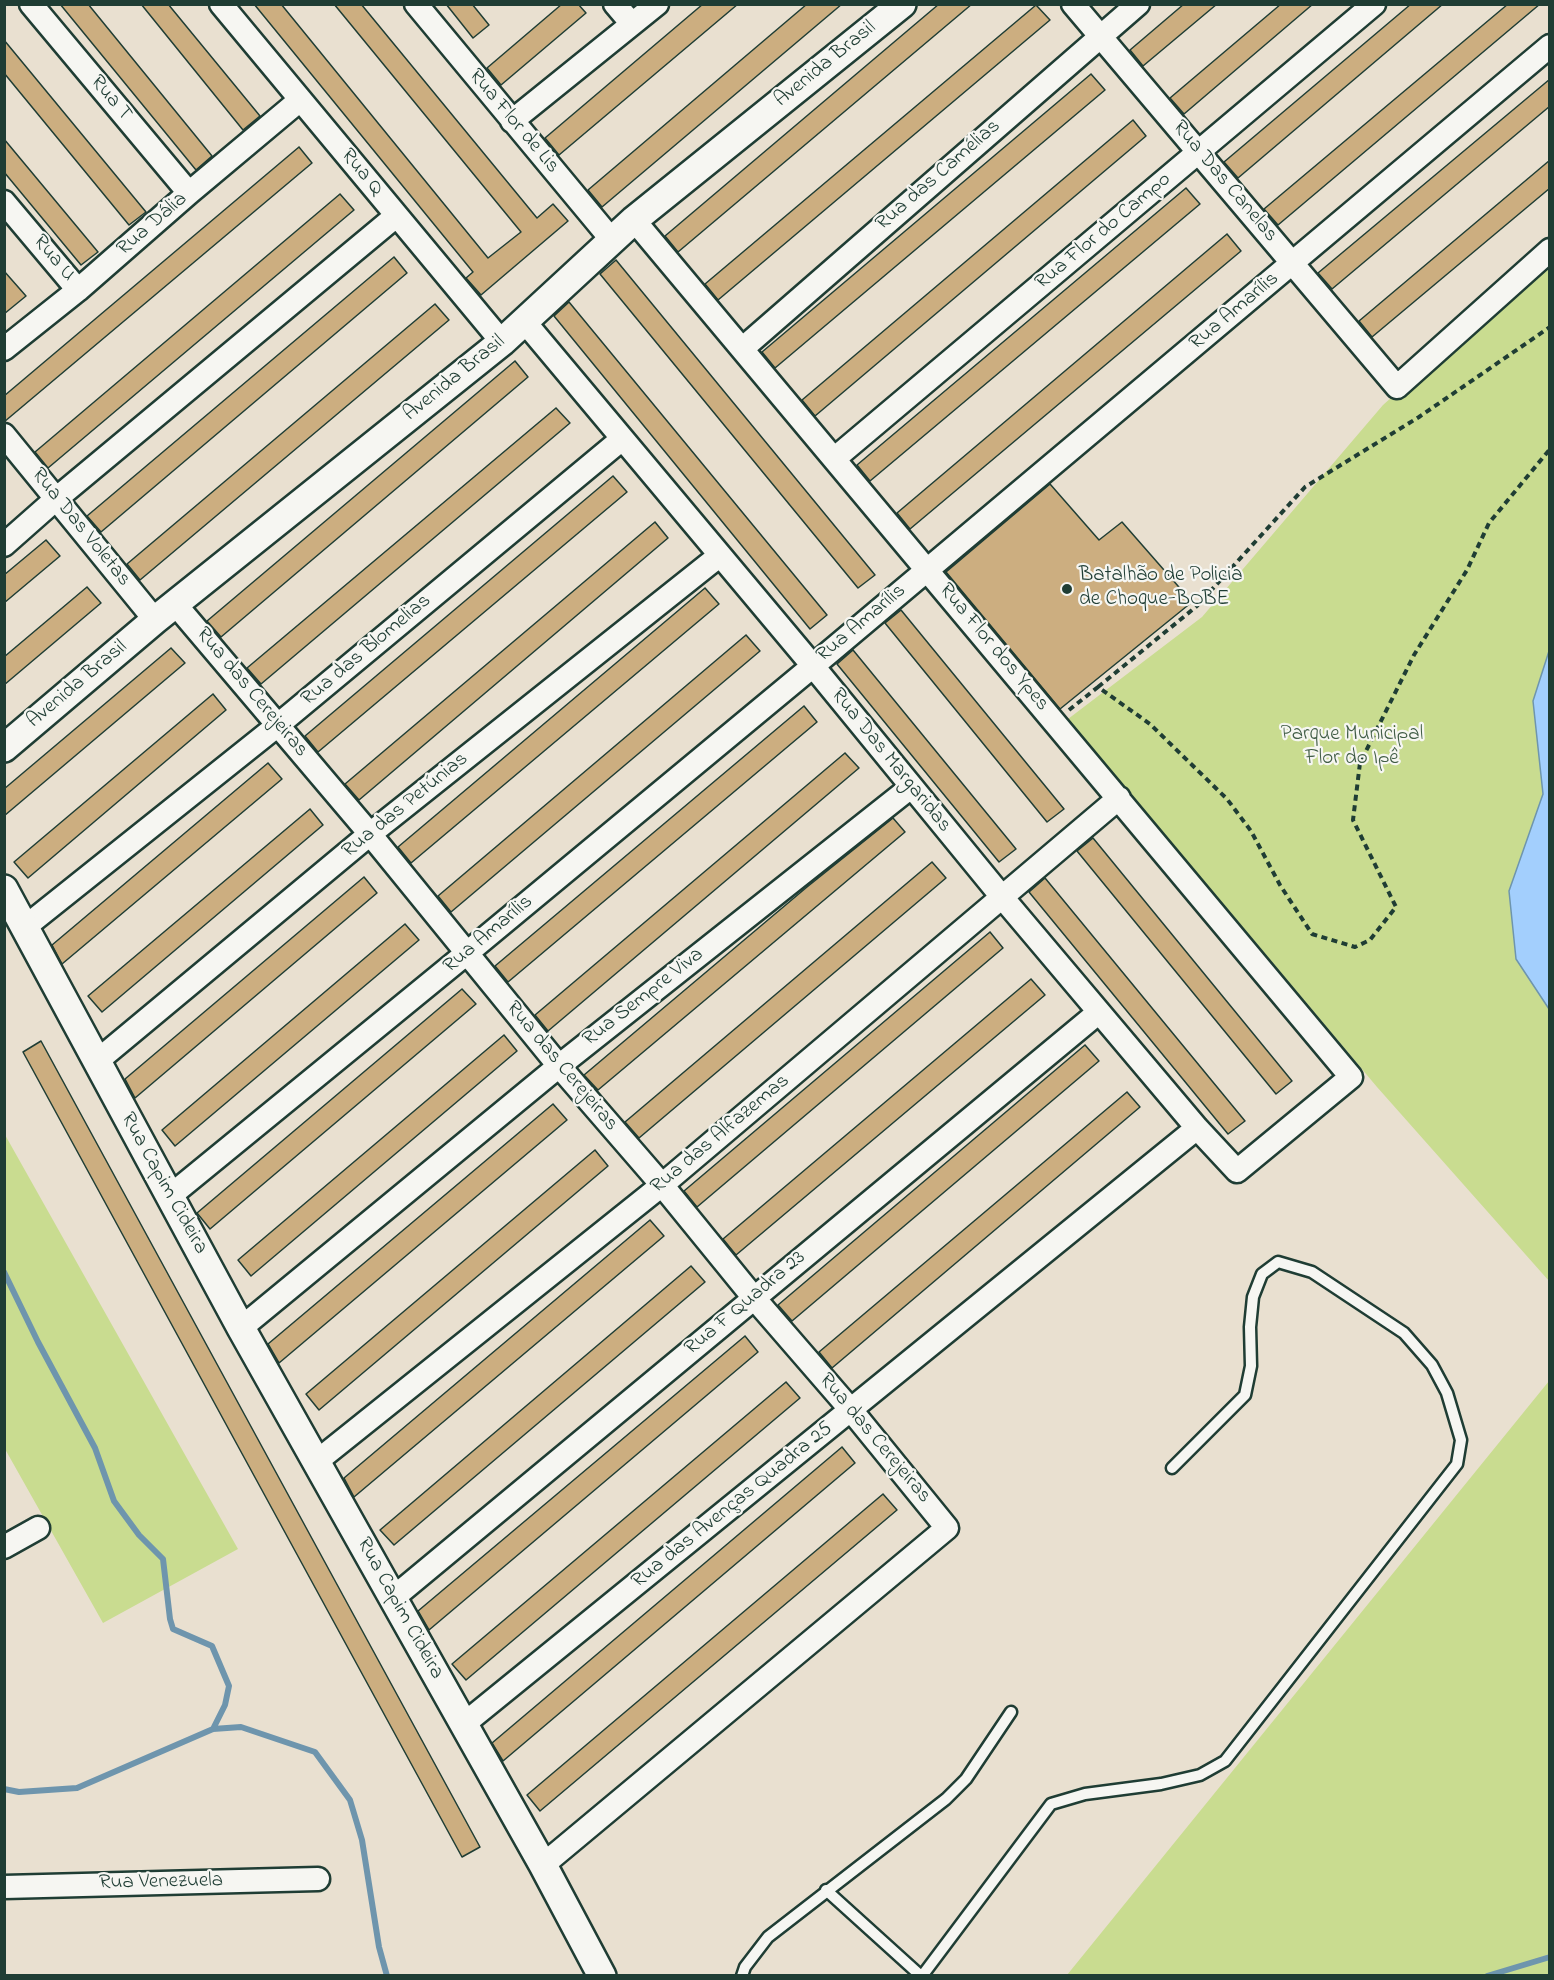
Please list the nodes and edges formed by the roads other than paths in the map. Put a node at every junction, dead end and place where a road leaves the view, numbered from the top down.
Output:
1 (31, 4) edge
2 (221, 4) edge
3 (416, 4) edge
4 (615, 4) edge
5 (657, 4) edge
6 (902, 4) edge
7 (1073, 4) edge
8 (1138, 4) edge
9 (1374, 4) edge
10 (632, 24) junction
11 (1101, 36) junction
12 (1550, 46) edge
13 (300, 100) junction
14 (512, 121) junction
15 (1199, 153) junction
16 (189, 193) junction
17 (4, 202) edge
18 (396, 216) junction
19 (634, 220) junction
20 (611, 239) junction
21 (1550, 250) edge
22 (1293, 263) junction
23 (78, 290) junction
24 (524, 321) junction
25 (502, 342) junction
26 (4, 349) edge
27 (742, 349) junction
28 (4, 435) edge
29 (622, 439) junction
30 (834, 459) junction
31 (56, 499) junction
32 (4, 545) edge
33 (719, 556) junction
34 (927, 569) junction
35 (165, 613) junction
36 (813, 666) junction
37 (278, 724) junction
38 (4, 748) edge
39 (911, 786) junction
40 (1119, 798) junction
41 (370, 834) junction
42 (4, 889) edge
43 (1002, 897) junction
44 (25, 927) junction
45 (467, 953) junction
46 (1099, 1012) junction
47 (96, 1062) junction
48 (559, 1066) junction
49 (1197, 1128) junction
50 (1237, 1171) joint
51 (662, 1185) junction
52 (170, 1196) junction
53 (754, 1298) junction
54 (240, 1328) junction
55 (851, 1410) junction
56 (316, 1462) junction
57 (1172, 1468) dead end
58 (38, 1528) dead end
59 (4, 1547) edge
60 (393, 1598) junction
61 (1011, 1712) dead end
62 (464, 1724) junction
63 (543, 1865) junction
64 (318, 1879) dead end
65 (4, 1887) edge
66 (826, 1890) junction
67 (602, 1976) edge
68 (742, 1976) edge
69 (921, 1976) edge

1 - 16 street, Rua T
2 - 13 street, Rua Q
3 - 14 street, Rua Flor de Lis
4 - 10 street
5 - 10 street
6 - 19 street, Avenida Brasil
7 - 11 street, Rua Das Canelas
8 - 11 street, Rua das Camélias
9 - 15 street, Rua Flor do Campo
10 - 14 street
11 - 15 street, Rua Das Canelas
11 - 27 street, Rua das Camélias
12 - 22 street, Rua Amarílis
13 - 16 street, Rua Dália
13 - 18 street, Rua Q
14 - 20 street, Rua Flor de Lis
15 - 22 street, Rua Das Canelas
15 - 30 street, Rua Flor do Campo
16 - 23 street, Rua Dália
17 - 23 street, Rua U
18 - 25 street, Rua Q
18 - 31 street
19 - 20 street, Avenida Brasil
19 - 27 street, Rua Flor dos Ypes
20 - 24 street, Avenida Brasil
21 - 22 street, Rua Das Canelas
22 - 34 street, Rua Amarílis
23 - 26 street, Rua Dália
24 - 25 street, Avenida Brasil
24 - 29 street, Rua Das Margaridas
25 - 35 street, Avenida Brasil
27 - 30 street, Rua Flor dos Ypes
28 - 31 street, Rua Das Voletas
29 - 33 street, Rua Das Margaridas
29 - 37 street, Rua das Blomelias
30 - 34 street, Rua Flor dos Ypes
31 - 32 street
31 - 35 street, Rua Das Voletas
33 - 36 street, Rua Das Margaridas
33 - 41 street, Rua das Petúnias
34 - 36 street, Rua Amarílis
34 - 40 street, Rua Flor dos Ypes
35 - 37 street, Rua das Cerejeiras
35 - 38 street, Avenida Brasil
36 - 39 street, Rua Das Margaridas
36 - 45 street, Rua Amarílis
37 - 41 street, Rua das Cerejeiras
37 - 44 street, Rua das Blomelias
39 - 43 street, Rua Das Margaridas
39 - 48 street, Rua Sempre Viva
40 - 43 street, Rua das Alfazemas
40 - 50 street, Rua Flor dos Ypes
41 - 45 street, Rua das Cerejeiras
41 - 47 street, Rua das Petúnias
42 - 44 street, Rua Capim Cideira
43 - 46 street, Rua Das Margaridas
43 - 51 street, Rua das Alfazemas
44 - 47 street, Rua Capim Cideira
45 - 48 street, Rua das Cerejeiras
45 - 52 street, Rua Amarílis
46 - 49 street, Rua Das Margaridas
46 - 53 street, Rua F Quadra 23
47 - 52 street, Rua Capim Cideira
48 - 51 street, Rua das Cerejeiras
48 - 54 street, Rua Sempre Viva
49 - 50 street, Rua Das Margaridas
49 - 55 street, Rua das Avenças Quadra 25
51 - 53 street, Rua das Cerejeiras
51 - 56 street, Rua das Alfazemas
52 - 54 street, Rua Capim Cideira
53 - 55 street, Rua das Cerejeiras
53 - 60 street, Rua F Quadra 23
54 - 56 street, Rua Capim Cideira
55 - 62 street, Rua das Avenças Quadra 25
55 - 63 street, Rua das Cerejeiras
56 - 60 street, Rua Capim Cideira
57 - 69 lane
58 - 59 street
60 - 62 street, Rua Capim Cideira
61 - 66 lane
62 - 63 street, Rua Capim Cideira
63 - 67 street, Rua Capim Cideira
64 - 65 street, Rua Venezuela
66 - 68 lane
66 - 69 lane

